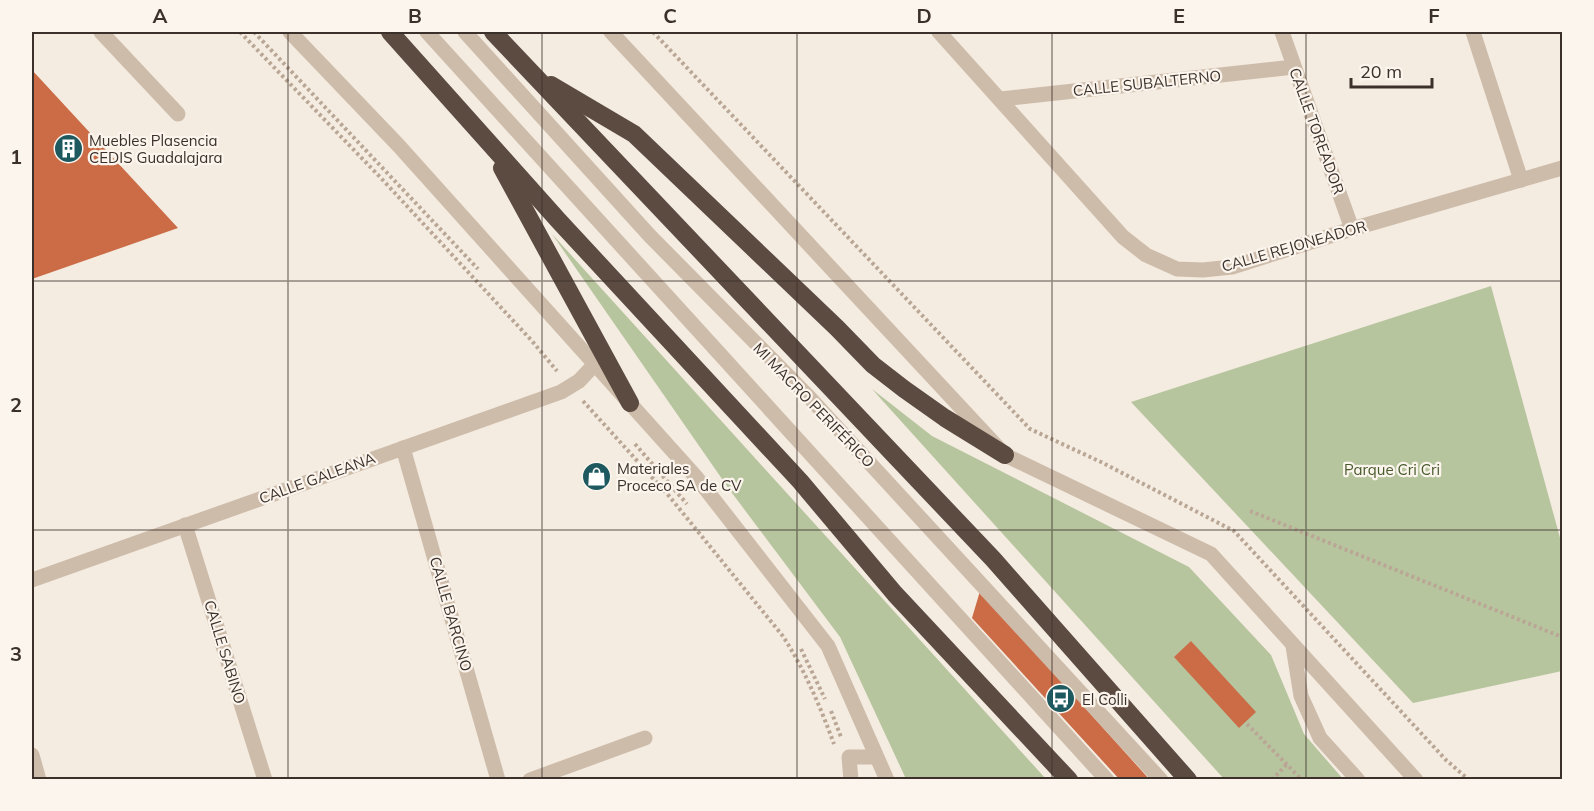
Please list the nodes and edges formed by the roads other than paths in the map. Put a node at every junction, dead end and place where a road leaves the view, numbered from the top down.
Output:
1 (101, 32) edge
2 (290, 32) edge
3 (390, 32) edge
4 (427, 32) edge
5 (465, 32) edge
6 (494, 32) edge
7 (611, 32) edge
8 (939, 32) edge
9 (1282, 32) edge
10 (1473, 32) edge
11 (1294, 67) junction
12 (533, 74) junction
13 (1001, 99) junction
14 (178, 114) dead end
15 (487, 140) junction
16 (1563, 168) edge
17 (1521, 180) junction
18 (1352, 230) junction
19 (595, 364) junction
20 (630, 403) junction
21 (403, 448) junction
22 (1005, 456) junction
23 (185, 525) junction
24 (32, 580) edge
25 (1293, 645) junction
26 (645, 738) dead end
27 (32, 755) edge
28 (876, 757) junction
29 (39, 780) edge
30 (265, 780) edge
31 (498, 780) edge
32 (530, 780) edge
33 (851, 780) edge
34 (887, 780) edge
35 (1069, 780) edge
36 (1107, 780) edge
37 (1161, 780) edge
38 (1188, 780) edge
39 (1358, 780) edge
40 (1416, 780) edge

1 - 14 street
2 - 19 street
3 - 15 highway
4 - 36 street
5 - 37 street, MI MACRO PERIFÉRICO
6 - 12 highway
7 - 22 street
8 - 13 street, CALLE REJONEADOR
9 - 11 street, CALLE TOREADOR
10 - 17 street
11 - 13 street, CALLE SUBALTERNO
11 - 18 street, CALLE TOREADOR
12 - 22 highway
12 - 38 highway
13 - 18 street, CALLE REJONEADOR
15 - 20 highway
15 - 35 highway
16 - 17 street, CALLE REJONEADOR
17 - 18 street, CALLE REJONEADOR
19 - 20 street
19 - 21 street, CALLE GALEANA
20 - 28 street
21 - 23 street, CALLE GALEANA
21 - 31 street, CALLE BARCINO
22 - 25 street
23 - 24 street, CALLE GALEANA
23 - 30 street, CALLE SABINO
25 - 39 street
25 - 40 street
26 - 32 street
27 - 29 street
28 - 33 street
28 - 34 street

